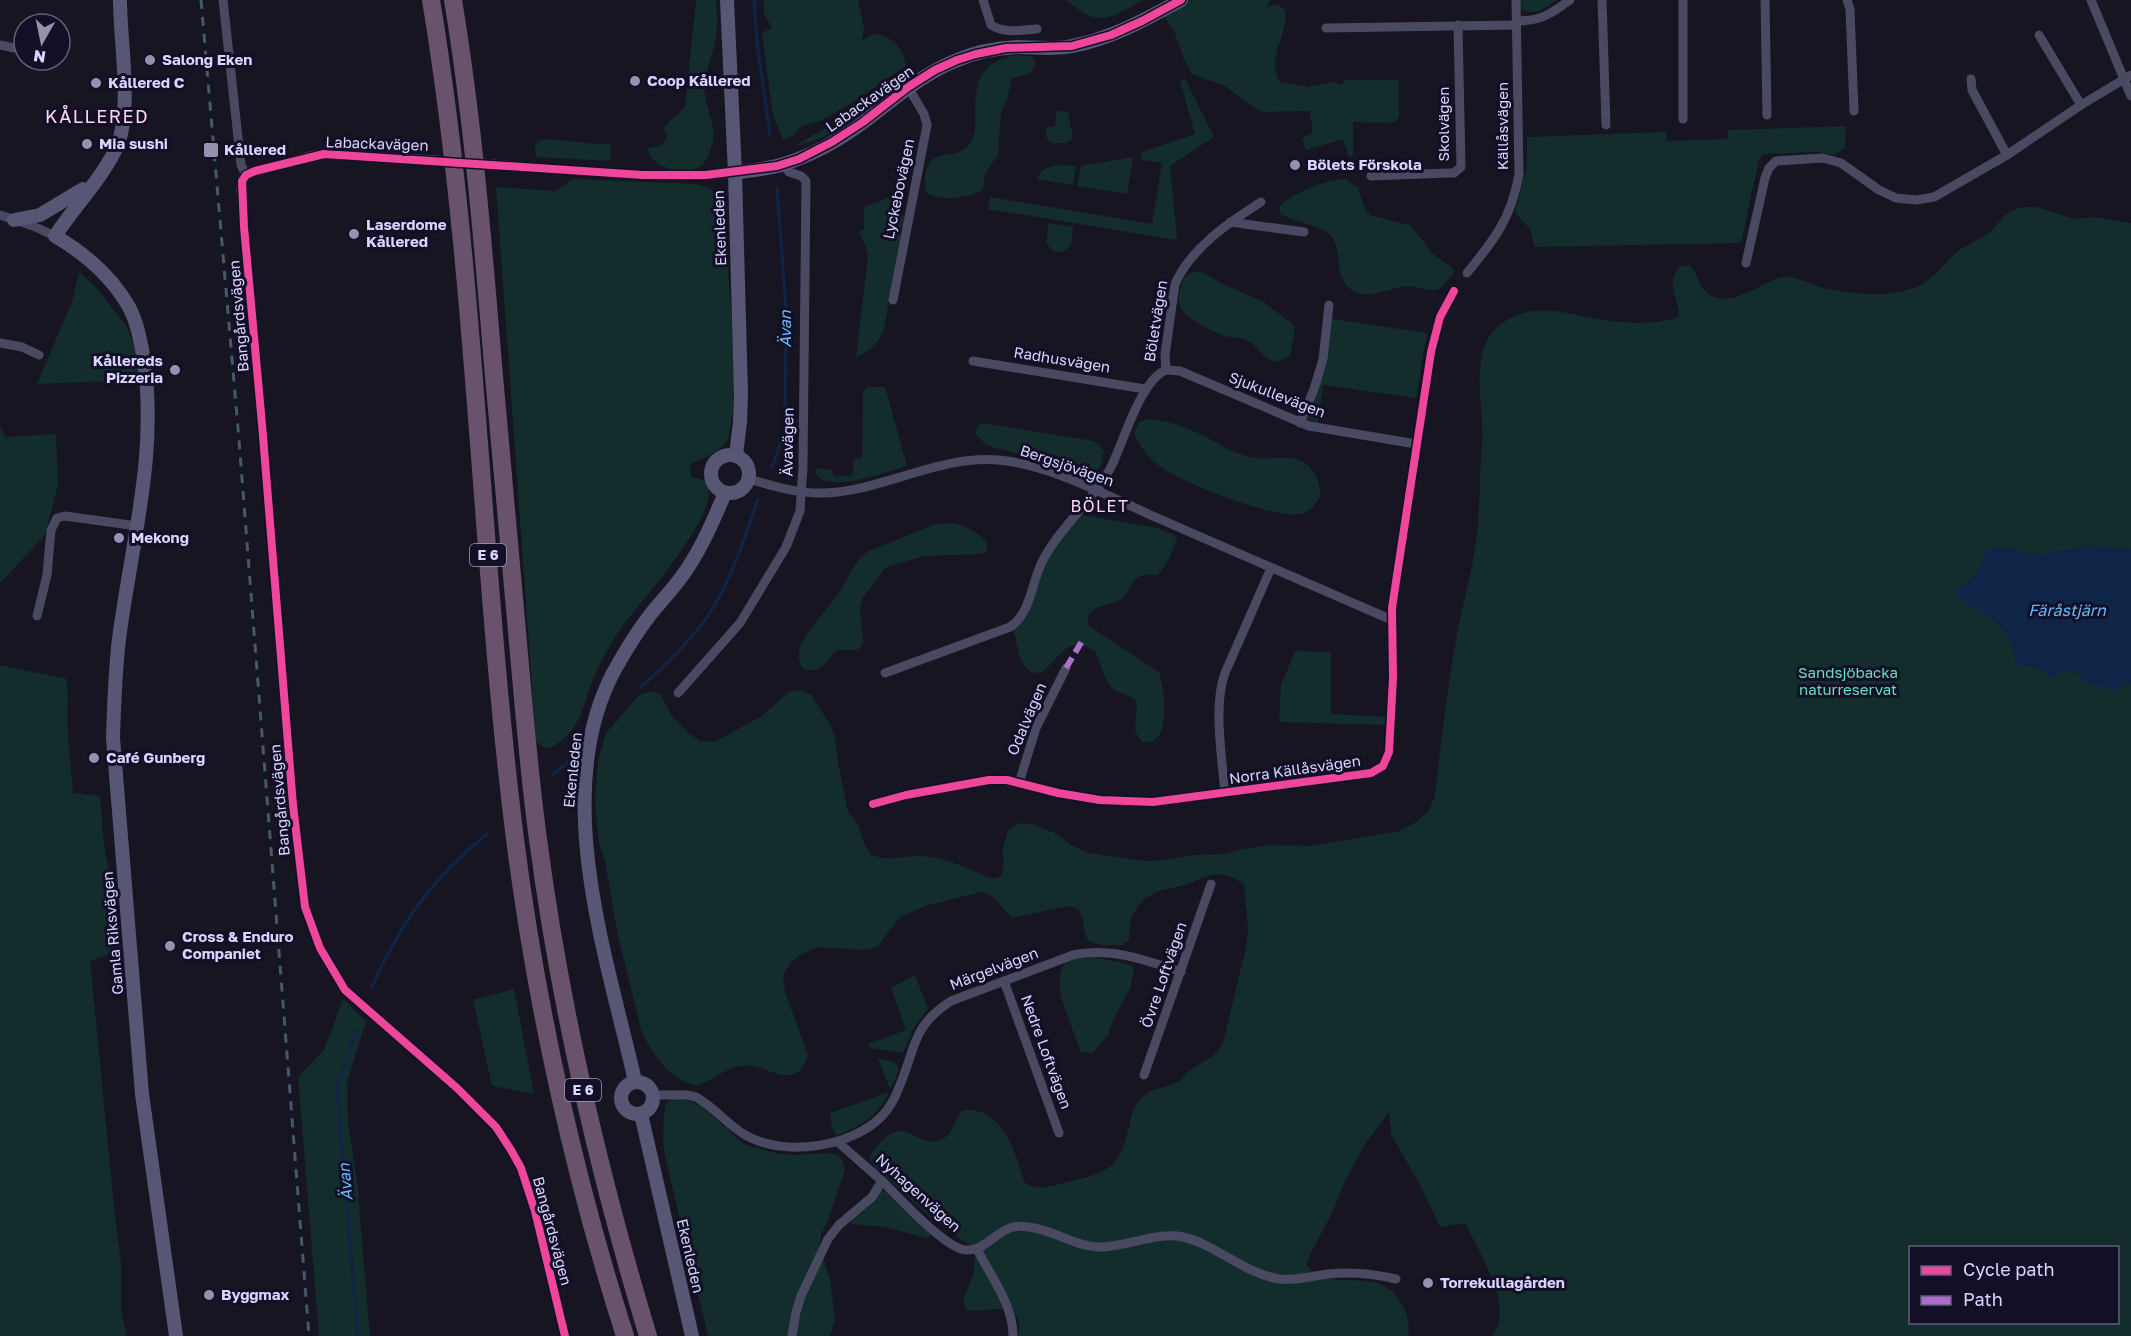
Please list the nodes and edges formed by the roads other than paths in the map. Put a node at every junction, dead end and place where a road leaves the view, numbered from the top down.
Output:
1 (120, 0) edge
2 (223, 0) edge
3 (431, 0) edge
4 (453, 0) edge
5 (727, 0) edge
6 (983, 0) edge
7 (1181, 0) edge
8 (1516, 0) edge
9 (1570, 0) edge
10 (1602, 0) edge
11 (1683, 0) edge
12 (1765, 0) edge
13 (1847, 0) edge
14 (2091, 0) edge
15 (1517, 23) junction
16 (1458, 25) junction
17 (1326, 28) dead end
18 (1037, 29) dead end
19 (2039, 35) dead end
20 (2127, 77) edge
21 (1971, 79) dead end
22 (909, 87) junction
23 (2131, 96) edge
24 (2080, 105) junction
25 (1854, 111) dead end
26 (1767, 115) dead end
27 (1683, 119) dead end
28 (1606, 125) dead end
29 (2007, 155) junction
30 (438, 160) tunnel mouth
31 (494, 164) tunnel mouth
32 (784, 164) junction
33 (735, 172) junction
34 (246, 175) junction
35 (1371, 176) dead end
36 (92, 184) junction
37 (1261, 202) dead end
38 (0, 215) edge
39 (14, 220) junction
40 (1230, 222) junction
41 (1304, 232) dead end
42 (55, 236) junction
43 (1746, 262) dead end
44 (1467, 273) dead end
45 (1454, 291) dead end
46 (893, 300) dead end
47 (1329, 305) dead end
48 (0, 343) edge
49 (39, 355) dead end
50 (973, 361) dead end
51 (1166, 370) junction
52 (1145, 389) junction
53 (1300, 423) junction
54 (1416, 444) junction
55 (736, 455) junction
56 (749, 479) junction
57 (1096, 490) junction
58 (725, 492) junction
59 (802, 492) junction
60 (137, 526) junction
61 (1271, 568) junction
62 (37, 616) dead end
63 (1392, 620) junction
64 (1066, 668) dead end
65 (885, 673) dead end
66 (678, 693) dead end
67 (1019, 783) junction
68 (1225, 793) junction
69 (873, 804) dead end
70 (1211, 884) dead end
71 (1181, 972) junction
72 (1004, 981) junction
73 (1144, 1076) dead end
74 (634, 1081) junction
75 (654, 1095) junction
76 (641, 1114) junction
77 (1059, 1133) dead end
78 (838, 1142) junction
79 (882, 1181) junction
80 (977, 1249) junction
81 (1396, 1279) dead end
82 (176, 1336) edge
83 (565, 1336) edge
84 (625, 1336) edge
85 (648, 1336) edge
86 (692, 1336) edge
87 (792, 1336) edge
88 (1013, 1336) edge

1 - 36 street
2 - 34 street, Bangårdsvägen
3 - 84 highway, E 6
4 - 85 highway, E 6
5 - 33 street, Ekenleden
6 - 18 street
7 - 22 street, Labackavägen
8 - 15 street, Källåsvägen
9 - 15 street
10 - 28 street
11 - 27 street
12 - 26 street
13 - 25 street
14 - 20 street
15 - 16 street
15 - 44 street, Källåsvägen
16 - 17 street
16 - 35 street, Skolvägen
19 - 24 street
20 - 23 street
20 - 24 street
21 - 29 street
22 - 32 street, Labackavägen
22 - 46 street, Lyckebovägen
24 - 29 street
29 - 43 street
30 - 34 street, Labackavägen
31 - 33 street, Labackavägen
32 - 33 street, Labackavägen
32 - 59 street, Ävavägen
33 - 55 street, Ekenleden
34 - 83 street, Bangårdsvägen
36 - 39 street
36 - 42 street
37 - 40 street, Böletvägen
38 - 39 street
39 - 42 street
40 - 41 street
40 - 51 street, Böletvägen
42 - 60 street, Gamla Riksvägen
45 - 54 street, Norra Källåsvägen
47 - 53 street
48 - 49 street
50 - 52 street, Radhusvägen
51 - 52 street, Böletvägen
51 - 53 street, Sjukullevägen
52 - 57 street, Böletvägen
53 - 54 street, Sjukullevägen
54 - 63 street, Norra Källåsvägen
55 - 56 street
55 - 58 street
56 - 58 street
56 - 59 street, Bergsjövägen
57 - 59 street, Bergsjövägen
57 - 61 street, Bergsjövägen
57 - 65 street, Böletvägen
58 - 74 street, Ekenleden
59 - 66 street, Ävavägen
60 - 62 street
60 - 82 street, Gamla Riksvägen
61 - 63 street, Bergsjövägen
61 - 68 street
63 - 68 street, Norra Källåsvägen
64 - 67 street, Odalvägen
67 - 68 street, Norra Källåsvägen
67 - 69 street, Norra Källåsvägen
70 - 71 street, Övre Loftvägen
71 - 72 street, Märgelvägen
71 - 73 street, Övre Loftvägen
72 - 77 street, Nedre Loftvägen
72 - 78 street, Märgelvägen
74 - 75 street
74 - 76 street
75 - 76 street
75 - 78 street, Märgelvägen
76 - 86 street, Ekenleden
78 - 79 street, Nyhagenvägen
79 - 80 street, Nyhagenvägen
79 - 87 street
80 - 81 street
80 - 88 street

